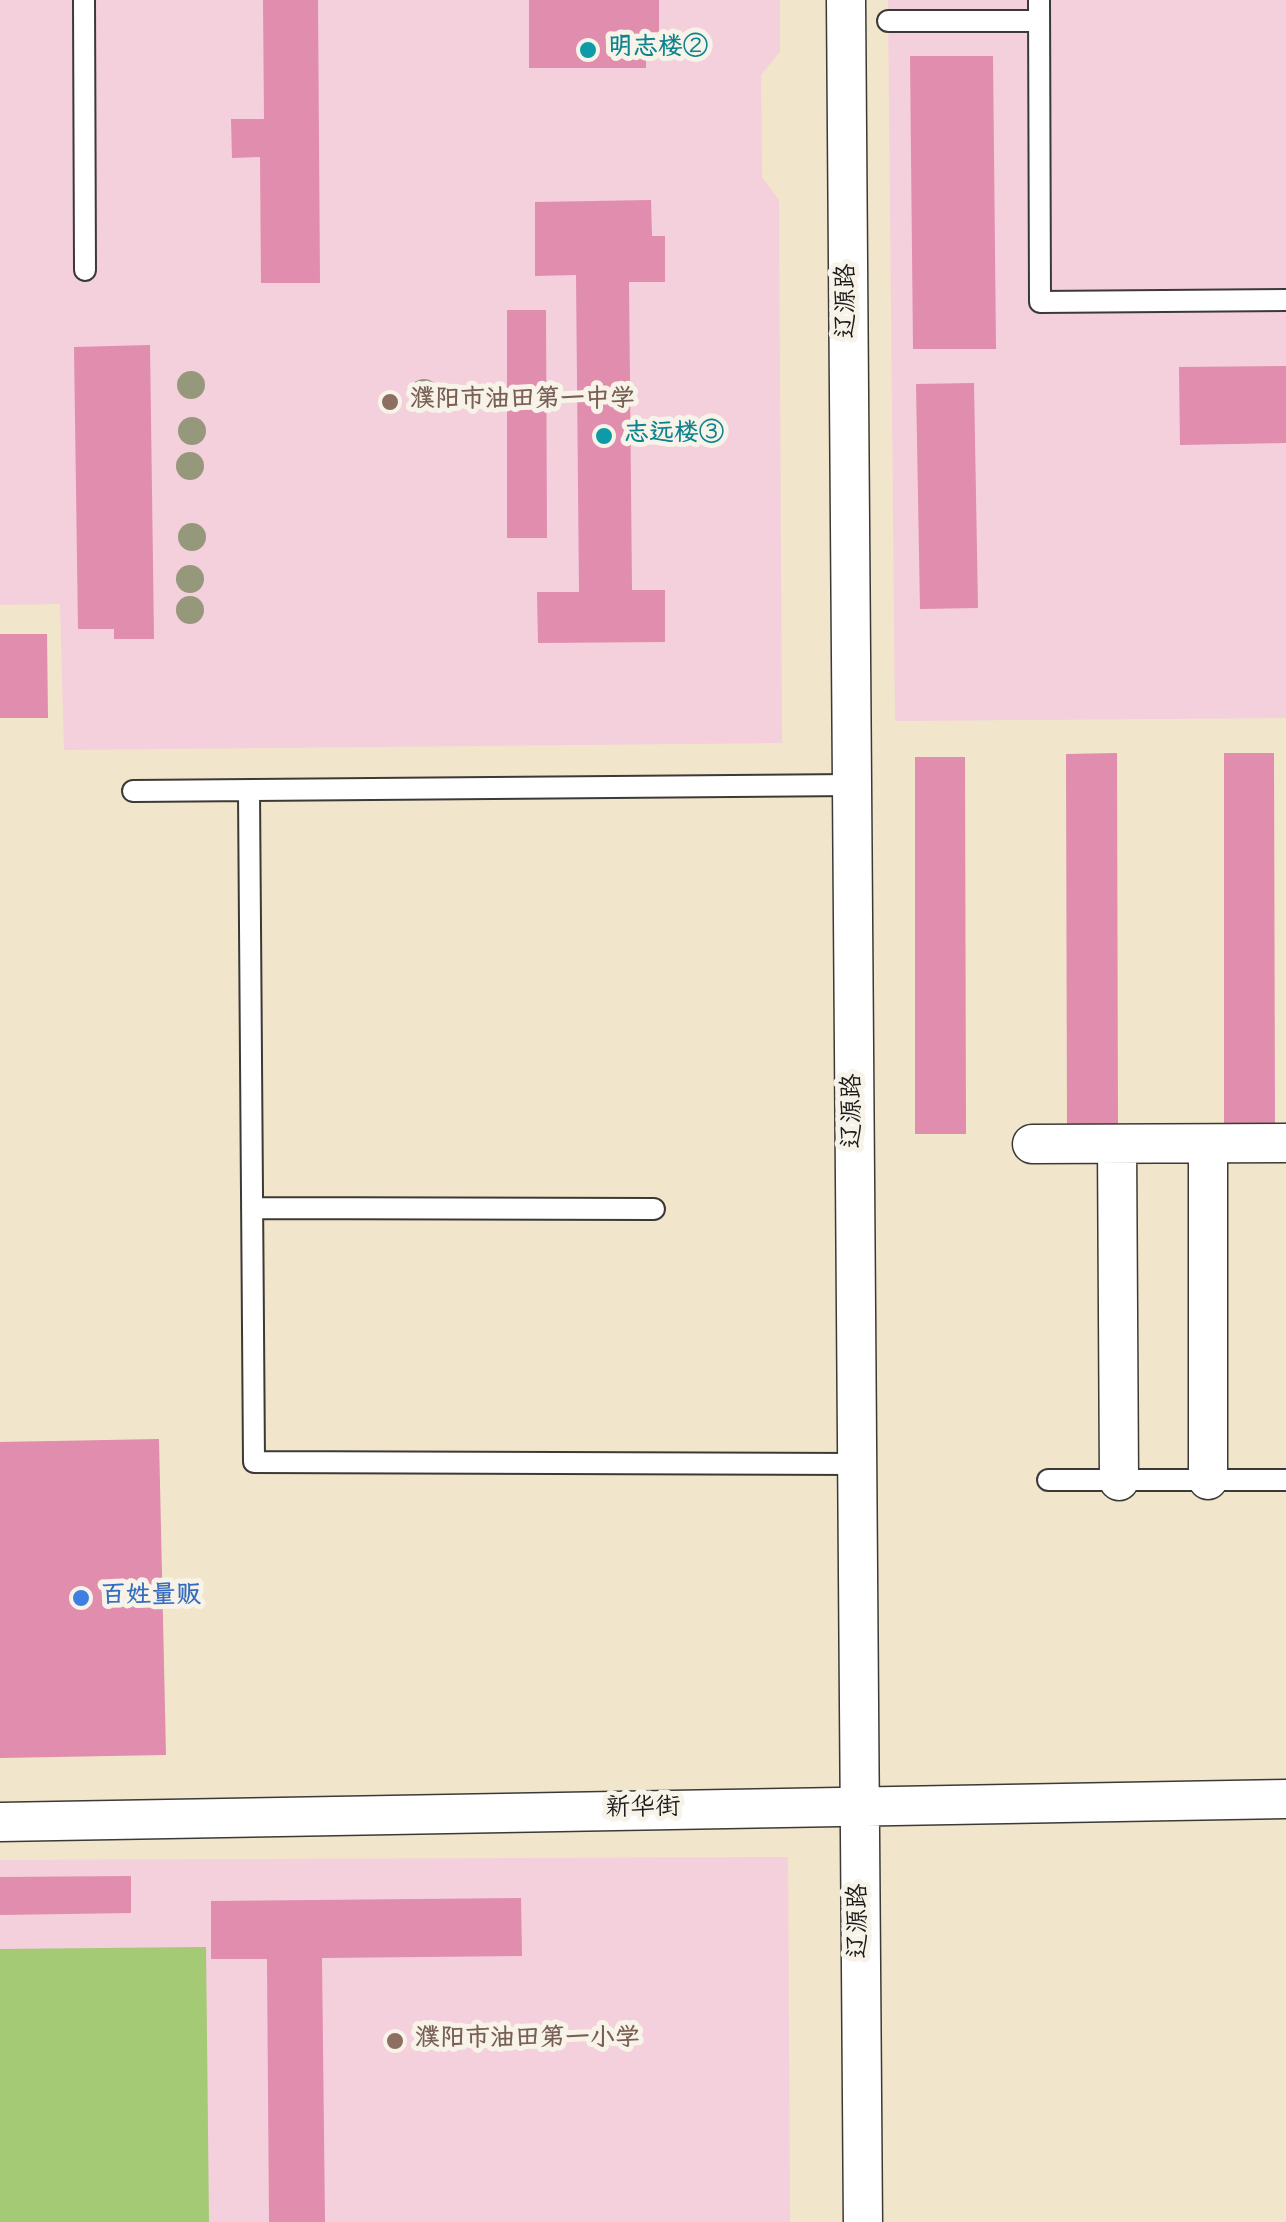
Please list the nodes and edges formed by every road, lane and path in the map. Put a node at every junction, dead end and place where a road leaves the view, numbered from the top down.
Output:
1 (84, 0) edge
2 (846, 0) edge
3 (1040, 11) edge
4 (888, 20) dead end
5 (86, 270) dead end
6 (1286, 300) edge
7 (852, 785) junction
8 (133, 792) dead end
9 (249, 792) junction
10 (1286, 1143) edge
11 (1032, 1144) dead end
12 (1117, 1144) junction
13 (1208, 1144) junction
14 (252, 1208) junction
15 (654, 1208) dead end
16 (858, 1464) junction
17 (1048, 1480) dead end
18 (1208, 1480) junction
19 (1286, 1480) edge
20 (1119, 1481) junction
21 (1286, 1799) edge
22 (860, 1807) junction
23 (0, 1822) edge
24 (863, 2222) edge

1 - 5 lane
2 - 7 street, 辽源路
3 - 4 lane
3 - 6 lane
7 - 9 lane
7 - 16 street, 辽源路
8 - 9 lane
9 - 14 lane
10 - 13 street
11 - 12 street
12 - 13 street
12 - 20 street
13 - 18 street
14 - 15 lane
14 - 16 lane
16 - 22 street, 辽源路
17 - 20 lane
18 - 19 lane
18 - 20 lane
21 - 22 street, 新华街
22 - 23 street, 新华街
22 - 24 street, 辽源路

